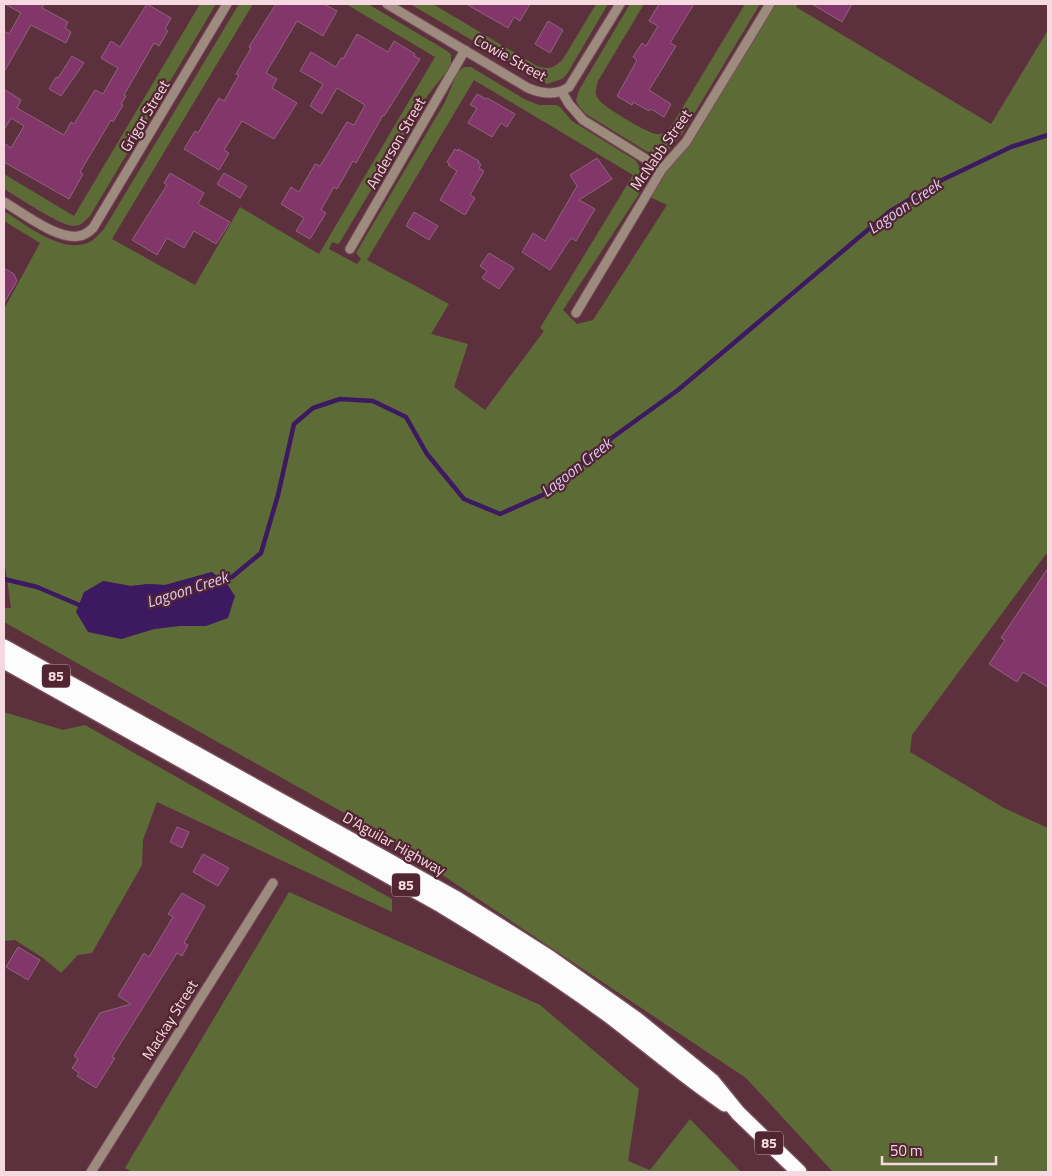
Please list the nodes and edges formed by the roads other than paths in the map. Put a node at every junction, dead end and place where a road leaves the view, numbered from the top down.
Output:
1 (227, 4) edge
2 (387, 4) edge
3 (620, 4) edge
4 (770, 4) edge
5 (465, 50) junction
6 (562, 92) junction
7 (662, 169) junction
8 (4, 202) edge
9 (350, 249) dead end
10 (576, 312) dead end
11 (4, 647) edge
12 (4, 661) edge
13 (273, 883) dead end
14 (738, 1113) junction
15 (91, 1172) edge
16 (800, 1172) edge

1 - 8 street, Grigor Street
2 - 5 street, Cowie Street
3 - 6 street
4 - 7 street, McNabb Street
5 - 6 street, Cowie Street
5 - 9 street, Anderson Street
6 - 7 street, Cowie Street
7 - 10 street, McNabb Street
11 - 14 highway, D'Aguilar Highway / 85
12 - 14 highway, D'Aguilar Highway / 85
13 - 15 street, Mackay Street
14 - 16 highway, D'Aguilar Highway / 85

